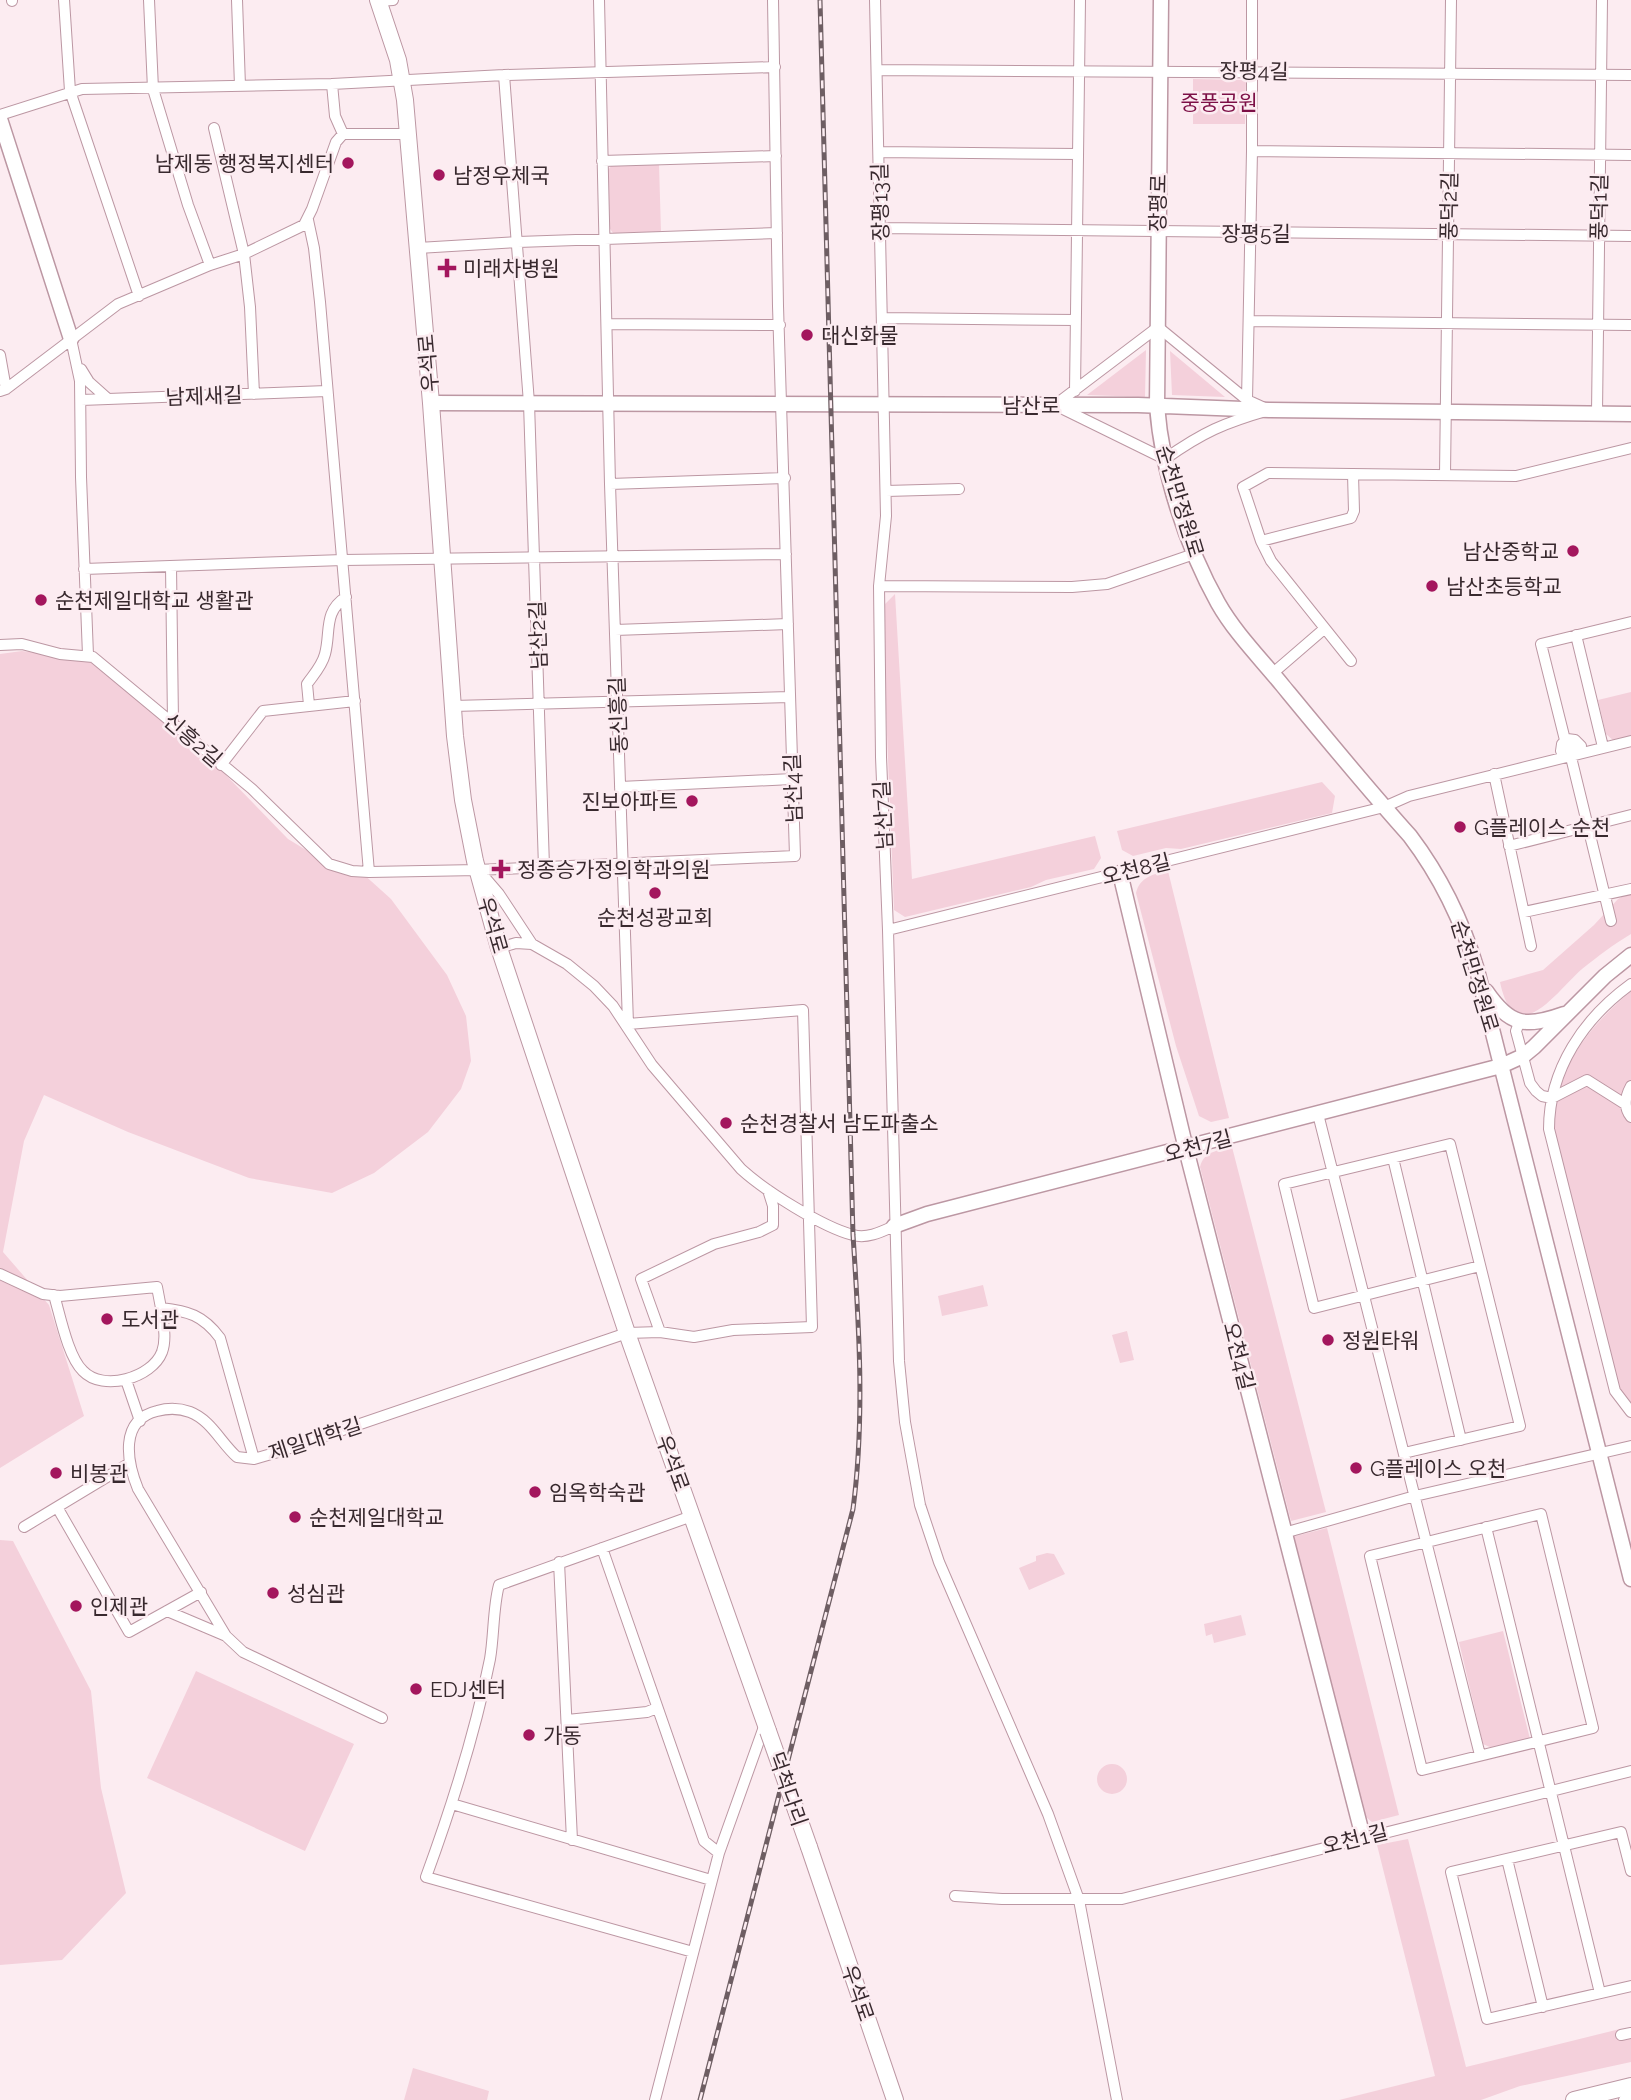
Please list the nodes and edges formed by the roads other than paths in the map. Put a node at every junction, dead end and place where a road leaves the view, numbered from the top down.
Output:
1 (64, 0) edge
2 (149, 0) edge
3 (237, 0) edge
4 (378, 0) edge
5 (393, 0) edge
6 (599, 0) edge
7 (774, 0) edge
8 (875, 0) edge
9 (1080, 0) edge
10 (1161, 0) edge
11 (1252, 0) edge
12 (1451, 0) edge
13 (1602, 0) edge
14 (775, 67) junction
15 (877, 70) junction
16 (1079, 70) junction
17 (1160, 70) junction
18 (1252, 71) junction
19 (600, 72) junction
20 (1450, 73) junction
21 (1602, 74) junction
22 (504, 75) junction
23 (1631, 75) edge
24 (402, 80) junction
25 (331, 84) junction
26 (240, 86) junction
27 (153, 89) junction
28 (70, 91) junction
29 (0, 117) edge
30 (214, 128) dead end
31 (343, 134) junction
32 (408, 134) junction
33 (1252, 151) junction
34 (879, 152) junction
35 (1450, 152) junction
36 (1600, 154) junction
37 (1078, 155) junction
38 (1631, 155) edge
39 (776, 156) junction
40 (602, 161) junction
41 (308, 220) junction
42 (881, 228) junction
43 (1077, 231) junction
44 (1158, 232) junction
45 (1250, 232) junction
46 (777, 233) junction
47 (1449, 234) junction
48 (1599, 235) junction
49 (1631, 236) edge
50 (605, 239) junction
51 (518, 242) junction
52 (418, 248) junction
53 (244, 254) junction
54 (210, 265) junction
55 (139, 296) junction
56 (883, 318) junction
57 (1076, 320) junction
58 (1249, 321) junction
59 (1448, 323) junction
60 (607, 324) junction
61 (1597, 324) junction
62 (780, 325) junction
63 (1631, 325) edge
64 (1158, 327) junction
65 (71, 340) junction
66 (0, 355) edge
67 (77, 363) junction
68 (3, 390) edge
69 (327, 391) junction
70 (1075, 391) junction
71 (254, 394) junction
72 (109, 399) junction
73 (80, 400) junction
74 (1247, 400) junction
75 (431, 403) junction
76 (529, 403) junction
77 (610, 404) junction
78 (782, 404) junction
79 (885, 405) junction
80 (1055, 405) junction
81 (1157, 406) junction
82 (1269, 410) junction
83 (1447, 412) junction
84 (1597, 413) junction
85 (1631, 414) edge
86 (1631, 448) edge
87 (1165, 459) junction
88 (1353, 474) junction
89 (1445, 475) junction
90 (785, 478) junction
91 (610, 484) junction
92 (959, 489) dead end
93 (886, 491) junction
94 (1261, 541) junction
95 (786, 554) junction
96 (1194, 554) junction
97 (612, 558) junction
98 (442, 559) junction
99 (536, 559) junction
100 (343, 560) junction
101 (172, 566) junction
102 (84, 569) junction
103 (879, 586) junction
104 (346, 597) junction
105 (1631, 622) edge
106 (788, 624) junction
107 (1324, 629) junction
108 (615, 631) junction
109 (1576, 635) junction
110 (0, 645) edge
111 (88, 655) junction
112 (1351, 661) dead end
113 (1273, 673) junction
114 (790, 697) junction
115 (355, 701) junction
116 (617, 701) junction
117 (540, 704) junction
118 (309, 705) junction
119 (453, 706) junction
120 (173, 722) junction
121 (1631, 741) edge
122 (1603, 747) junction
123 (1568, 748) junction
124 (221, 765) junction
125 (1494, 774) junction
126 (792, 779) junction
127 (621, 787) junction
128 (1384, 807) junction
129 (1631, 815) edge
130 (1588, 826) junction
131 (1509, 846) junction
132 (622, 864) junction
133 (544, 867) junction
134 (478, 870) junction
135 (369, 872) junction
136 (1120, 873) junction
137 (1631, 889) edge
138 (1605, 895) junction
139 (1524, 912) junction
140 (1611, 921) dead end
141 (888, 930) junction
142 (532, 944) junction
143 (1531, 946) dead end
144 (499, 948) junction
145 (1631, 955) edge
146 (1480, 982) junction
147 (1631, 984) edge
148 (1565, 1014) junction
149 (1520, 1020) junction
150 (627, 1024) junction
151 (1522, 1056) junction
152 (1501, 1066) junction
153 (1631, 1086) edge
154 (1552, 1098) junction
155 (1625, 1104) junction
156 (1318, 1114) junction
157 (1631, 1117) edge
158 (1186, 1149) junction
159 (1392, 1158) junction
160 (1333, 1172) junction
161 (768, 1190) junction
162 (807, 1214) junction
163 (894, 1226) junction
164 (1480, 1266) junction
165 (0, 1274) edge
166 (1422, 1281) junction
167 (54, 1295) junction
168 (1364, 1295) junction
169 (161, 1308) junction
170 (660, 1332) junction
171 (627, 1333) junction
172 (126, 1380) junction
173 (1631, 1412) edge
174 (139, 1421) junction
175 (1461, 1440) junction
176 (1631, 1446) edge
177 (1404, 1453) junction
178 (1600, 1454) junction
179 (254, 1459) junction
180 (130, 1463) junction
181 (1415, 1496) junction
182 (57, 1507) junction
183 (692, 1516) junction
184 (24, 1527) dead end
185 (1486, 1528) junction
186 (1284, 1533) junction
187 (1426, 1542) junction
188 (602, 1548) junction
189 (559, 1562) junction
190 (1631, 1579) edge
191 (201, 1592) junction
192 (167, 1611) junction
193 (226, 1636) junction
194 (657, 1708) junction
195 (382, 1718) dead end
196 (567, 1720) junction
197 (767, 1727) junction
198 (1538, 1741) junction
199 (1480, 1755) junction
200 (1631, 1771) edge
201 (1551, 1792) junction
202 (452, 1804) junction
203 (1363, 1837) junction
204 (572, 1840) junction
205 (1564, 1845) junction
206 (809, 1847) joint
207 (719, 1853) junction
208 (1507, 1859) junction
209 (1631, 1871) edge
210 (711, 1881) junction
211 (955, 1896) dead end
212 (1079, 1900) junction
213 (693, 1952) junction
214 (1631, 1986) edge
215 (1600, 1993) junction
216 (1543, 2007) junction
217 (1631, 2086) edge
218 (1631, 2094) edge
219 (655, 2100) edge
220 (895, 2100) edge
221 (1117, 2100) edge
222 (1574, 2100) edge
223 (1624, 2100) edge

1 - 28 street
2 - 27 street
3 - 26 street
4 - 5 street
4 - 24 main road, 우석로
6 - 19 street, 동신흥길
7 - 14 street, 남산4길
8 - 15 street, 장평13길
9 - 16 street
10 - 17 street, 장평로
11 - 18 street
12 - 20 street, 풍덕2길
13 - 21 street, 풍덕1길
14 - 19 street
14 - 39 street, 남산4길
15 - 16 street, 장평4길
15 - 34 street, 장평13길
16 - 17 street, 장평4길
16 - 37 street
17 - 18 street, 장평4길
17 - 44 street, 장평로
18 - 20 street, 장평4길
18 - 33 street
19 - 22 street
19 - 40 street, 동신흥길
20 - 21 street, 장평4길
20 - 35 street, 풍덕2길
21 - 23 street, 장평4길
21 - 36 street, 풍덕1길
22 - 24 street
22 - 51 street, 남산2길
24 - 25 street
24 - 32 main road, 우석로
25 - 26 street
25 - 31 street
26 - 27 street
27 - 28 street
27 - 54 street
28 - 29 street
28 - 55 street
29 - 65 street
30 - 53 street
31 - 32 street
31 - 41 street
32 - 52 main road, 우석로
33 - 35 street
33 - 45 street
34 - 37 street
34 - 42 street, 장평13길
35 - 36 street
35 - 47 street, 풍덕2길
36 - 38 street
36 - 48 street, 풍덕1길
37 - 43 street
39 - 40 street
39 - 46 street, 남산4길
40 - 50 street, 동신흥길
41 - 53 street
41 - 69 street
42 - 43 street, 장평5길
42 - 56 street, 장평13길
43 - 44 street, 장평5길
43 - 57 street
44 - 45 street, 장평5길
44 - 64 street, 장평로
45 - 47 street, 장평5길
45 - 58 street
46 - 50 street
46 - 62 street, 남산4길
47 - 48 street, 장평5길
47 - 59 street, 풍덕2길
48 - 49 street, 장평5길
48 - 61 street, 풍덕1길
50 - 51 street
50 - 60 street, 동신흥길
51 - 52 street
51 - 76 street, 남산2길
52 - 75 main road, 우석로
53 - 54 street
53 - 71 street
54 - 55 street
55 - 65 street
56 - 57 street
56 - 79 street, 장평13길
57 - 70 street
58 - 59 street
58 - 74 street
59 - 61 street
59 - 83 street, 풍덕2길
60 - 62 street
60 - 77 street, 동신흥길
61 - 63 street
61 - 84 street, 풍덕1길
62 - 78 street, 남산4길
64 - 70 street
64 - 74 street
64 - 81 street, 장평로
65 - 67 street
65 - 68 street
66 - 68 street
67 - 72 street
67 - 73 street
69 - 71 street, 남제새길
69 - 100 street
70 - 80 street
71 - 72 street, 남제새길
72 - 73 street, 남제새길
73 - 102 street
74 - 82 street
75 - 76 street, 남산로
75 - 98 main road, 우석로
76 - 77 street, 남산로
76 - 99 street, 남산2길
77 - 78 street, 남산로
77 - 91 street, 동신흥길
78 - 79 street, 남산로
78 - 90 street, 남산4길
79 - 80 street, 남산로
79 - 93 street, 남산7길
80 - 81 street, 남산로
80 - 87 street
81 - 82 street, 남산로
81 - 87 street, 순천만정원로
82 - 83 street, 남산로
82 - 87 street
83 - 84 street, 남산로
83 - 89 street, 풍덕2길
84 - 85 street, 남산로
86 - 89 street
87 - 96 street, 순천만정원로
88 - 89 street
88 - 94 street
88 - 94 street
90 - 91 street
90 - 95 street, 남산4길
91 - 97 street, 동신흥길
92 - 93 street
93 - 103 street, 남산7길
94 - 107 street
95 - 97 street
95 - 106 street, 남산4길
96 - 103 street
96 - 113 street, 순천만정원로
97 - 99 street
97 - 108 street, 동신흥길
98 - 99 street
98 - 100 street
98 - 119 main road, 우석로
99 - 117 street, 남산2길
100 - 101 street
100 - 104 street
101 - 102 street
101 - 120 street
102 - 111 street
103 - 141 street, 남산7길
104 - 115 street
104 - 118 street
105 - 109 street
106 - 108 street
106 - 114 street, 남산4길
107 - 112 street
107 - 113 street
108 - 116 street, 동신흥길
109 - 122 street
109 - 123 street
110 - 111 street
111 - 120 street, 신흥2길
113 - 128 street, 순천만정원로
114 - 116 street
114 - 126 street, 남산4길
115 - 118 street
115 - 135 street
116 - 117 street
116 - 127 street, 동신흥길
117 - 119 street
117 - 133 street, 남산2길
118 - 124 street
119 - 134 main road, 우석로
120 - 124 street, 신흥2길
121 - 122 street, 오천8길
122 - 123 street, 오천8길
123 - 125 street, 오천8길
123 - 130 street
124 - 135 street, 신흥2길
125 - 128 street, 오천8길
125 - 131 street
126 - 127 street
126 - 132 street, 남산4길
127 - 132 street, 동신흥길
128 - 136 street, 오천8길
128 - 146 street, 순천만정원로
129 - 130 street
130 - 131 street
130 - 138 street
131 - 139 street
132 - 133 street, 남산4길
132 - 150 street, 동신흥길
133 - 134 street, 남산4길
134 - 135 street, 신흥2길
134 - 142 street
134 - 144 main road, 우석로
136 - 141 street, 오천8길
136 - 158 street, 오천4길
137 - 138 street
138 - 139 street
138 - 140 street
139 - 143 street
141 - 163 street, 남산7길
142 - 144 street
142 - 150 street
144 - 171 main road, 우석로
145 - 148 street, 오천7길
146 - 149 street
146 - 152 street, 순천만정원로
147 - 154 street
148 - 149 street
148 - 151 street, 오천7길
149 - 151 street
150 - 161 street
150 - 162 street
151 - 152 street, 오천7길
151 - 154 street
152 - 156 street, 오천7길
152 - 178 street, 순천만정원로
153 - 155 street
154 - 155 street
154 - 173 street
155 - 157 street
156 - 158 street, 오천7길
156 - 160 street
158 - 163 street, 오천7길
158 - 186 street, 오천4길
159 - 160 street
159 - 164 street
159 - 166 street
160 - 168 street
160 - 168 street
161 - 162 street
161 - 170 street
162 - 163 street
162 - 170 street
163 - 212 street, 남산7길
164 - 166 street
164 - 175 street
165 - 167 street
166 - 168 street
166 - 175 street
167 - 169 street
167 - 172 street
168 - 177 street
169 - 172 street
169 - 179 street
170 - 171 street, 제일대학길
171 - 179 street, 제일대학길
171 - 183 main road, 우석로
172 - 174 street
174 - 179 street, 제일대학길
174 - 180 street
175 - 177 street
176 - 178 street
177 - 181 street
178 - 181 street
178 - 190 street, 순천만정원로
180 - 182 street
180 - 191 street
181 - 186 street
181 - 187 street
182 - 184 street
182 - 192 street
183 - 188 street
183 - 197 main road, 우석로
185 - 187 street
185 - 198 street
185 - 198 street
186 - 203 street, 오천4길
187 - 199 street
187 - 199 street
188 - 189 street
188 - 194 street
189 - 196 street
189 - 202 street
191 - 192 street
191 - 193 street
192 - 193 street
193 - 195 street
194 - 196 street
194 - 207 street
196 - 204 street
197 - 206 main road, 덕척다리, bridge
197 - 207 street
198 - 199 street
198 - 201 street
200 - 201 street, 오천1길
201 - 203 street, 오천1길
201 - 205 street
202 - 204 street
202 - 213 street
203 - 212 street, 오천1길
204 - 210 street
205 - 208 street
205 - 209 street
205 - 215 street
206 - 220 main road, 우석로
207 - 210 street
208 - 216 street
208 - 216 street
210 - 213 street
211 - 212 street, 오천1길
212 - 221 street, 남산7길
213 - 219 street
214 - 215 street
215 - 216 street
217 - 222 main road
218 - 223 street

